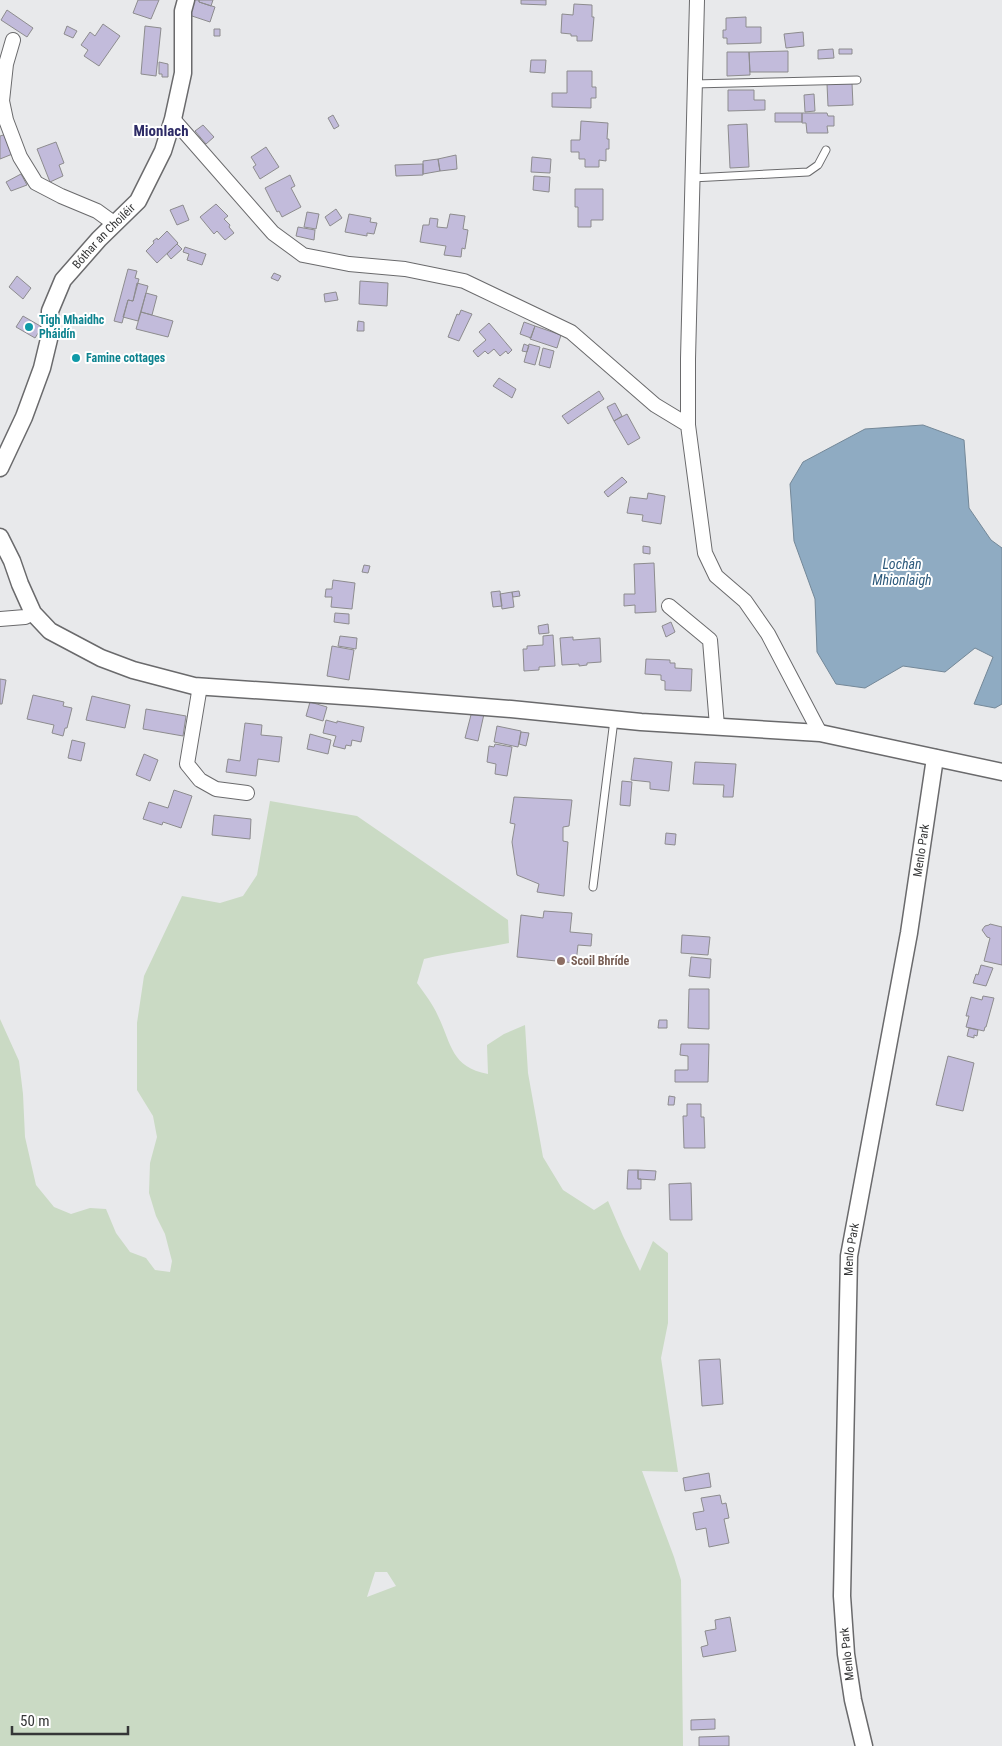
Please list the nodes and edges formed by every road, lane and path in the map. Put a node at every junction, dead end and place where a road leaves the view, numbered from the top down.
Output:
1 (186, 0) edge
2 (697, 0) edge
3 (13, 40) dead end
4 (857, 80) dead end
5 (694, 84) junction
6 (173, 119) junction
7 (826, 150) dead end
8 (692, 178) junction
9 (114, 224) junction
10 (688, 425) junction
11 (0, 468) edge
12 (0, 537) edge
13 (669, 606) dead end
14 (33, 613) junction
15 (0, 619) edge
16 (200, 686) junction
17 (614, 720) junction
18 (717, 726) junction
19 (820, 733) junction
20 (935, 758) junction
21 (1002, 772) edge
22 (247, 794) dead end
23 (593, 887) dead end
24 (864, 1746) edge

1 - 6 street, Bóthar an Choiléir
2 - 5 street
3 - 9 street
4 - 5 lane
5 - 8 street
6 - 9 street, Bóthar an Choiléir
6 - 10 street
7 - 8 lane
8 - 10 street
9 - 11 street, Bóthar an Choiléir
10 - 19 street
12 - 14 street
13 - 18 street
14 - 15 street
14 - 16 street
16 - 17 street
16 - 22 street
17 - 18 street
17 - 23 lane
18 - 19 street
19 - 20 street
20 - 21 street
20 - 24 street, Menlo Park

